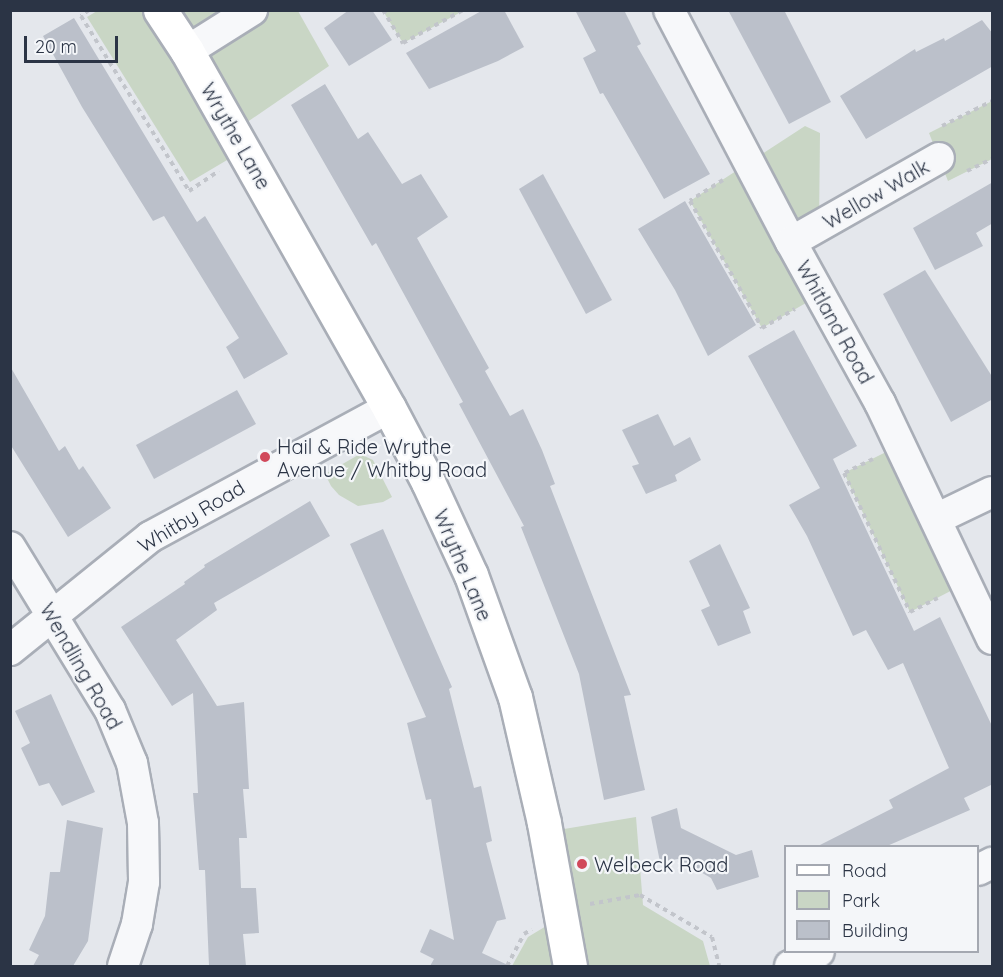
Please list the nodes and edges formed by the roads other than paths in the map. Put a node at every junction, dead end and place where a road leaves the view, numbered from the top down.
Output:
1 (160, 10) edge
2 (252, 10) edge
3 (669, 10) edge
4 (187, 51) junction
5 (939, 158) road end
6 (791, 242) junction
7 (389, 408) junction
8 (993, 492) edge
9 (936, 519) junction
10 (10, 547) edge
11 (52, 616) junction
12 (993, 639) edge
13 (10, 650) edge
14 (993, 863) edge
15 (979, 870) edge
16 (815, 953) edge
17 (123, 966) edge
18 (570, 966) edge
19 (790, 966) edge

1 - 4 main road, Wrythe Lane
2 - 4 street
3 - 6 street, Whitland Road
4 - 7 main road, Wrythe Lane
5 - 6 street, Wellow Walk
6 - 9 street, Whitland Road
7 - 11 street, Whitby Road
7 - 18 main road, Wrythe Lane
8 - 9 street
9 - 12 street, Whitland Road
10 - 11 street, Wendling Road
11 - 13 street, Whitby Road
11 - 17 street, Wendling Road
14 - 15 street
16 - 19 street

